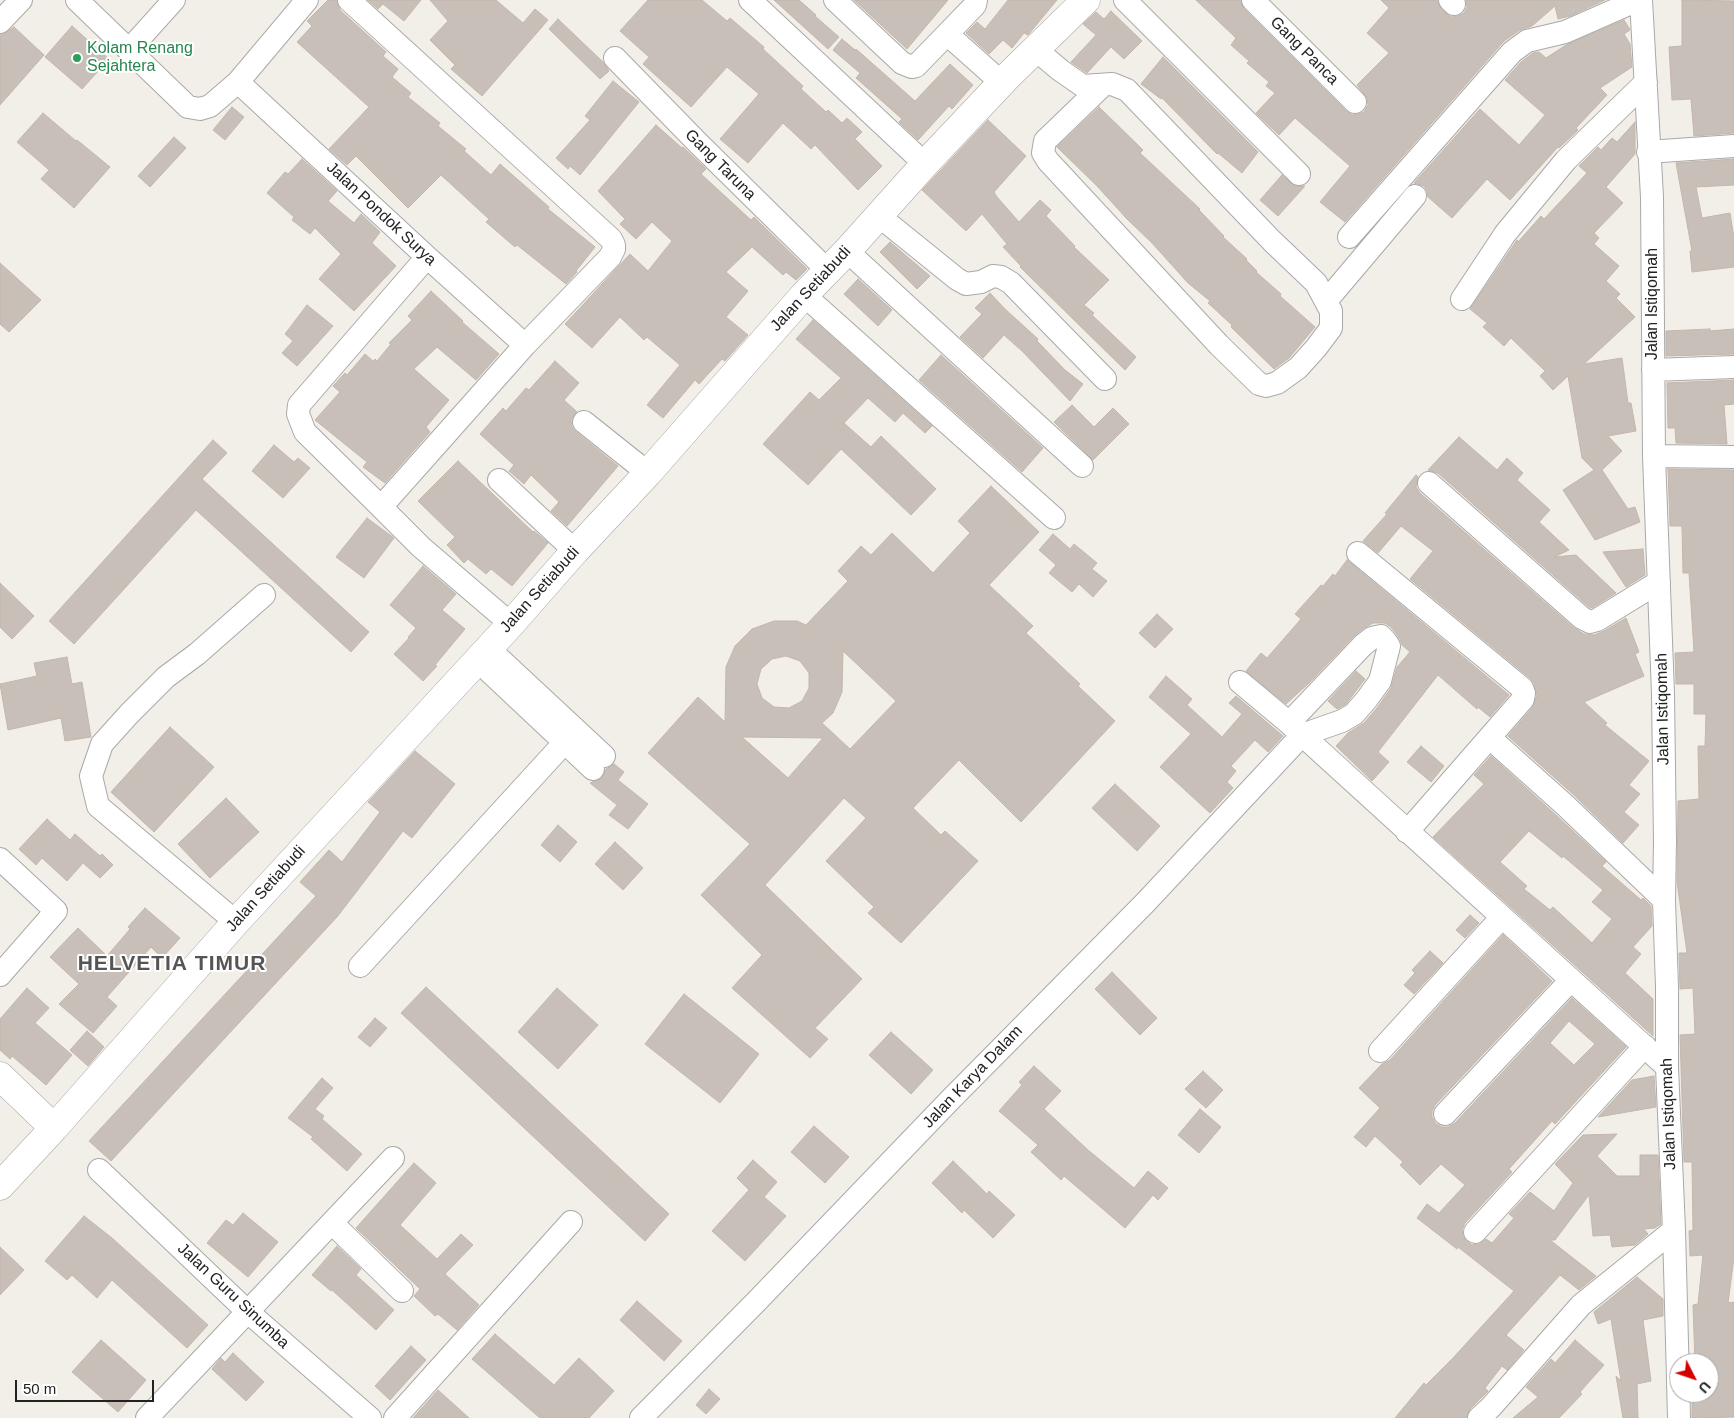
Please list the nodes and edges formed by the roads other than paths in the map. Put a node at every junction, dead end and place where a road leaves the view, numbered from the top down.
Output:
1 (21, 0) edge
2 (77, 0) edge
3 (174, 0) edge
4 (308, 0) edge
5 (349, 0) edge
6 (750, 0) edge
7 (835, 0) edge
8 (976, 0) edge
9 (1086, 0) edge
10 (1125, 0) edge
11 (1252, 0) edge
12 (1639, 0) edge
13 (0, 22) edge
14 (947, 34) junction
15 (1035, 49) junction
16 (129, 50) junction
17 (615, 58) dead end
18 (238, 82) junction
19 (1646, 82) junction
20 (1002, 83) junction
21 (1102, 86) junction
22 (1355, 102) dead end
23 (1734, 146) edge
24 (1648, 152) junction
25 (925, 164) junction
26 (1300, 174) dead end
27 (1415, 196) dead end
28 (879, 216) junction
29 (1349, 238) dead end
30 (847, 251) junction
31 (427, 257) junction
32 (828, 271) junction
33 (804, 295) junction
34 (1462, 299) dead end
35 (1326, 300) junction
36 (526, 345) junction
37 (1734, 366) edge
38 (1653, 370) junction
39 (1105, 379) dead end
40 (584, 422) dead end
41 (1654, 456) junction
42 (1734, 457) edge
43 (1082, 466) dead end
44 (648, 472) junction
45 (499, 480) dead end
46 (1429, 483) dead end
47 (381, 507) junction
48 (1054, 518) dead end
49 (575, 551) junction
50 (1358, 553) dead end
51 (1659, 582) junction
52 (264, 595) dead end
53 (511, 624) junction
54 (482, 654) junction
55 (1240, 682) dead end
56 (1314, 698) junction
57 (1342, 721) junction
58 (1296, 729) junction
59 (1490, 738) junction
60 (565, 742) junction
61 (1407, 832) junction
62 (0, 860) edge
63 (1664, 900) junction
64 (1502, 917) junction
65 (236, 922) junction
66 (360, 966) dead end
67 (0, 975) edge
68 (1571, 980) junction
69 (1645, 1046) junction
70 (1380, 1050) dead end
71 (1667, 1067) junction
72 (0, 1076) edge
73 (1445, 1114) dead end
74 (54, 1128) junction
75 (393, 1158) dead end
76 (99, 1170) dead end
77 (0, 1186) edge
78 (571, 1222) dead end
79 (332, 1223) junction
80 (1674, 1230) junction
81 (1475, 1232) dead end
82 (402, 1291) dead end
83 (248, 1312) junction
84 (147, 1418) edge
85 (370, 1418) edge
86 (395, 1418) edge
87 (641, 1418) edge
88 (1479, 1418) edge
89 (1679, 1418) edge

1 - 13 street
2 - 16 street
3 - 16 street
4 - 18 street
5 - 36 street
6 - 25 street
7 - 14 street
8 - 14 street
9 - 15 street, Jalan Setiabudi
10 - 26 street
11 - 22 street, Gang Panca
12 - 19 street, Jalan Istiqomah
12 - 29 street
14 - 20 street
15 - 20 street, Jalan Setiabudi
15 - 21 street
16 - 18 street
17 - 32 street, Gang Taruna
18 - 31 street, Jalan Pondok Surya
19 - 24 street, Jalan Istiqomah
19 - 34 street
20 - 25 street, Jalan Setiabudi
21 - 35 street
21 - 35 street
23 - 24 street
24 - 38 street, Jalan Istiqomah
25 - 28 street, Jalan Setiabudi
27 - 35 street
28 - 30 street, Jalan Setiabudi
28 - 39 street
30 - 32 street, Jalan Setiabudi
30 - 43 street
31 - 36 street, Jalan Pondok Surya
31 - 47 street
32 - 33 street, Jalan Setiabudi
33 - 44 street, Jalan Setiabudi
33 - 48 street
36 - 47 street
37 - 38 street
38 - 41 street, Jalan Istiqomah
40 - 44 street
41 - 42 street
41 - 51 street, Jalan Istiqomah
44 - 49 street, Jalan Setiabudi
45 - 49 street
46 - 51 street
47 - 53 street
49 - 53 street, Jalan Setiabudi
50 - 59 street
51 - 63 street, Jalan Istiqomah
52 - 65 street
53 - 54 street, Jalan Setiabudi
54 - 60 street
54 - 60 street
54 - 65 street, Jalan Setiabudi
55 - 58 street
56 - 57 street
56 - 57 street, Jalan Karya Dalam
56 - 58 street, Jalan Karya Dalam
57 - 58 street
58 - 61 street
58 - 87 street, Jalan Karya Dalam
59 - 61 street
59 - 63 street
60 - 66 street
61 - 64 street
62 - 67 street
63 - 71 street, Jalan Istiqomah
64 - 68 street
64 - 70 street
65 - 74 street, Jalan Setiabudi
68 - 69 street
68 - 73 street
69 - 71 street
69 - 81 street
71 - 80 street, Jalan Istiqomah
72 - 74 street
74 - 77 street, Jalan Setiabudi
75 - 79 street
76 - 83 street, Jalan Guru Sinumba
78 - 86 street
79 - 82 street
79 - 83 street
80 - 88 street
80 - 89 street, Jalan Istiqomah
83 - 84 street
83 - 85 street, Jalan Guru Sinumba

